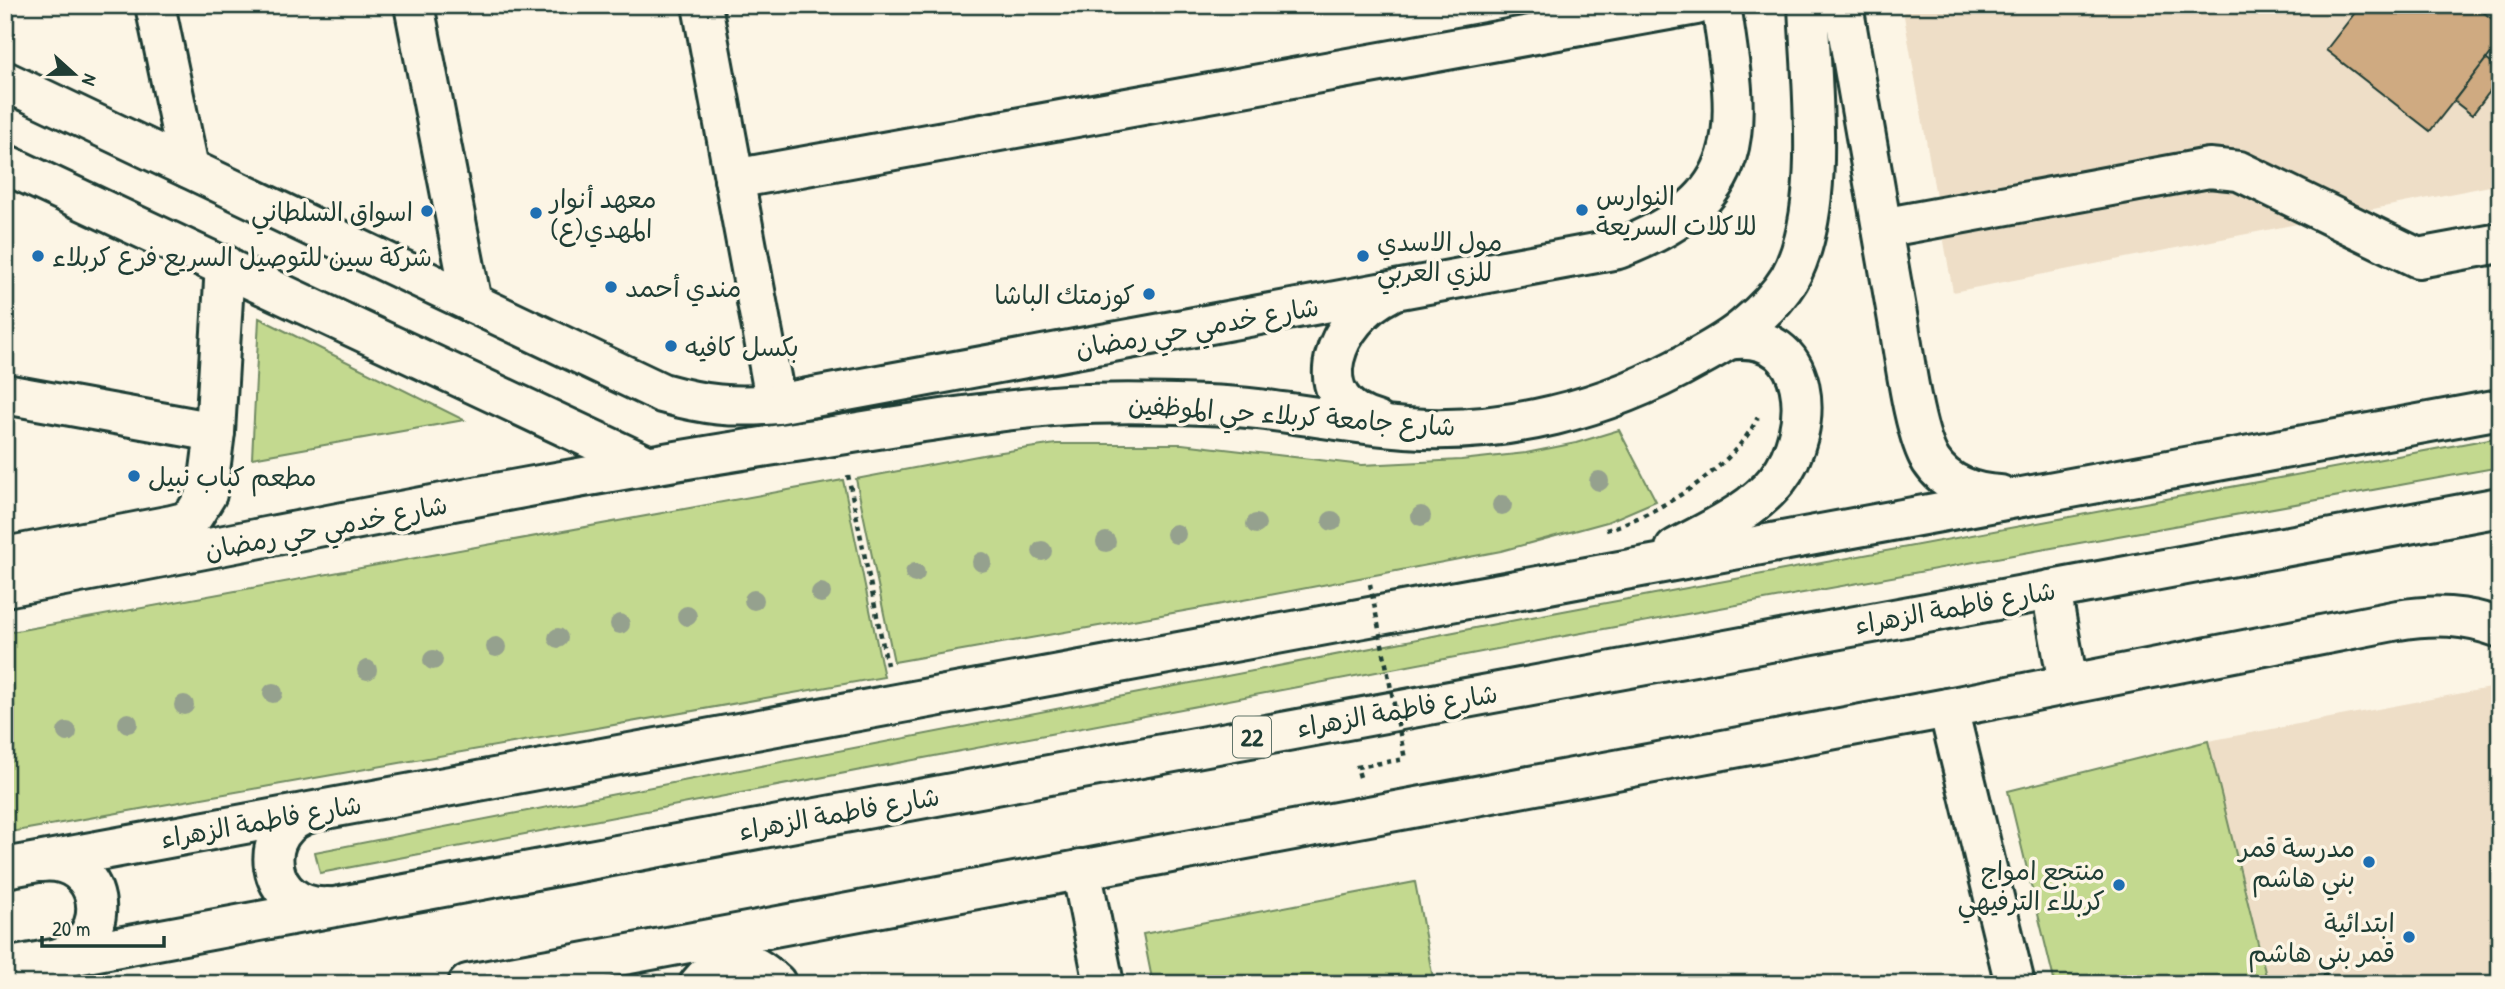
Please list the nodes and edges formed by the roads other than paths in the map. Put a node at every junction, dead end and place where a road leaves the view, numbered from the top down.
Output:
1 (155, 5) edge
2 (414, 5) edge
3 (702, 5) edge
4 (1696, 5) edge
5 (1721, 5) edge
6 (1808, 5) edge
7 (1843, 5) edge
8 (5, 81) edge
9 (5, 164) edge
10 (189, 169) junction
11 (734, 179) junction
12 (1881, 228) junction
13 (2500, 243) edge
14 (225, 265) junction
15 (1394, 290) junction
16 (472, 303) junction
17 (1728, 340) junction
18 (5, 394) edge
19 (776, 404) junction
20 (2500, 409) edge
21 (1407, 428) junction
22 (215, 432) junction
23 (647, 465) junction
24 (2037, 494) junction
25 (2500, 507) edge
26 (2456, 515) junction
27 (2500, 524) edge
28 (5, 556) edge
29 (1636, 567) junction
30 (5, 587) edge
31 (2051, 590) junction
32 (2500, 628) edge
33 (2068, 683) junction
34 (1948, 708) junction
35 (315, 811) junction
36 (21, 865) edge
37 (1081, 869) junction
38 (328, 907) junction
39 (768, 928) junction
40 (674, 946) junction
41 (57, 959) junction
42 (5, 968) edge
43 (2014, 983) edge
44 (468, 984) edge
45 (689, 984) edge
46 (699, 984) edge
47 (776, 984) edge
48 (1104, 984) edge

1 - 10 main road
2 - 16 main road
3 - 11 main road
4 - 11 main road
5 - 15 main road, شارع خدمي حي رمضان
6 - 17 main road, شارع جامعة كربلاء حي الموظفين
7 - 12 main road
8 - 10 main road, شارع خدمي حي رمضان
9 - 14 main road
10 - 16 main road, شارع خدمي حي رمضان
11 - 19 main road
12 - 13 main road
12 - 24 main road
14 - 22 main road, شارع خدمي حي رمضان
14 - 23 main road
15 - 19 main road, شارع خدمي حي رمضان
15 - 21 main road
16 - 19 main road, شارع خدمي حي رمضان
17 - 21 main road, شارع جامعة كربلاء حي الموظفين
17 - 29 main road
18 - 22 main road
20 - 24 main road, شارع فاطمة الزهراء
21 - 23 main road, شارع جامعة كربلاء حي الموظفين
22 - 28 main road, شارع خدمي حي رمضان
23 - 30 main road, شارع خدمي حي رمضان
24 - 29 main road, شارع فاطمة الزهراء
25 - 26 main road, شارع فاطمة الزهراء / 22
26 - 27 main road
26 - 31 main road, شارع فاطمة الزهراء / 22
29 - 35 main road, شارع فاطمة الزهراء
31 - 33 main road
31 - 38 main road, شارع فاطمة الزهراء / 22
32 - 33 main road
33 - 34 main road
34 - 37 main road
34 - 43 main road
35 - 36 main road, شارع فاطمة الزهراء
35 - 38 main road
36 - 41 main road
37 - 39 main road
37 - 48 main road
38 - 41 main road, شارع فاطمة الزهراء / 22
39 - 40 main road
39 - 47 main road
40 - 44 main road
40 - 45 main road
41 - 42 main road, شارع فاطمة الزهراء / 22
46 - 47 main road

